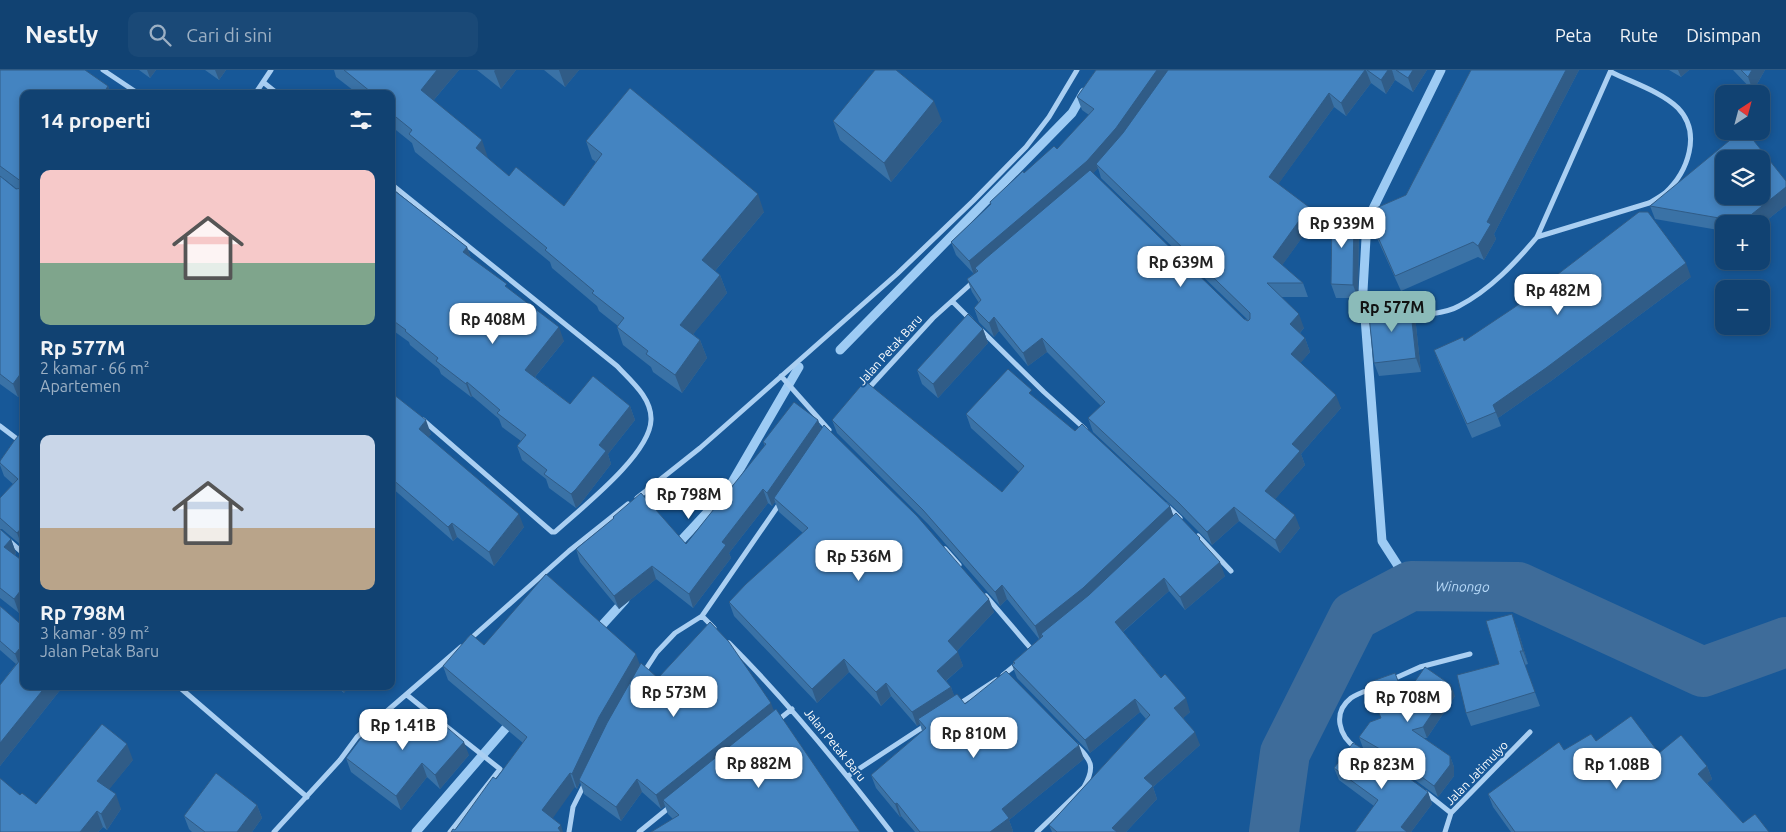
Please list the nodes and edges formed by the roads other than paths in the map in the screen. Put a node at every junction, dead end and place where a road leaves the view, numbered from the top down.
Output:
1 (103, 70) edge
2 (271, 70) edge
3 (1077, 70) edge
4 (1611, 71) edge
5 (263, 82) junction
6 (133, 90) edge
7 (258, 90) edge
8 (273, 90) edge
9 (395, 187) edge
10 (1537, 237) junction
11 (980, 275) edge
12 (952, 301) junction
13 (1425, 315) dead end
14 (781, 376) junction
15 (861, 397) edge
16 (421, 419) edge
17 (836, 424) edge
18 (0, 426) edge
19 (830, 431) junction
20 (1091, 435) edge
21 (20, 438) edge
22 (836, 438) edge
23 (824, 440) edge
24 (20, 444) edge
25 (16, 450) edge
26 (785, 497) edge
27 (1160, 500) edge
28 (1181, 520) junction
29 (1174, 526) edge
30 (1188, 526) edge
31 (1194, 532) edge
32 (0, 533) edge
33 (938, 541) edge
34 (20, 550) edge
35 (964, 570) edge
36 (1231, 571) dead end
37 (983, 592) edge
38 (702, 616) junction
39 (1040, 645) edge
40 (1033, 651) junction
41 (1470, 654) dead end
42 (1026, 656) edge
43 (1020, 662) edge
44 (1006, 673) junction
45 (1013, 679) edge
46 (639, 680) edge
47 (183, 690) edge
48 (406, 695) junction
49 (956, 705) edge
50 (792, 709) junction
51 (931, 722) edge
52 (769, 727) edge
53 (1530, 732) dead end
54 (1070, 739) edge
55 (1360, 751) edge
56 (588, 775) edge
57 (848, 776) junction
58 (1422, 791) edge
59 (307, 797) junction
60 (677, 801) edge
61 (1451, 813) junction
62 (274, 832) edge
63 (450, 832) edge
64 (569, 832) edge
65 (639, 832) edge
66 (891, 832) edge
67 (1037, 832) edge
68 (1445, 832) edge

1 - 6 street
2 - 5 street
3 - 14 street
4 - 10 street
4 - 10 street
5 - 7 street
5 - 8 street
9 - 16 street
10 - 13 street
11 - 12 street, Jalan Petak Baru
12 - 15 street, Jalan Petak Baru
12 - 20 street
14 - 19 street
14 - 48 street
17 - 19 street
18 - 21 street
19 - 22 street
19 - 23 street
24 - 25 street
26 - 38 street
27 - 28 street
28 - 29 street
28 - 30 street
31 - 36 street
32 - 34 street
33 - 35 street
37 - 40 street
38 - 46 street
38 - 50 street, Jalan Petak Baru
39 - 40 street
40 - 42 street
41 - 55 street
43 - 44 street
44 - 45 street
44 - 49 street
47 - 59 street
48 - 59 street
48 - 63 street
50 - 52 street
50 - 57 street, Jalan Petak Baru
51 - 57 street
53 - 61 street, Jalan Jatimulyo
54 - 67 street
56 - 64 street
57 - 66 street, Jalan Petak Baru
58 - 61 street
59 - 62 street
60 - 65 street
61 - 68 street, Jalan Jatimulyo

